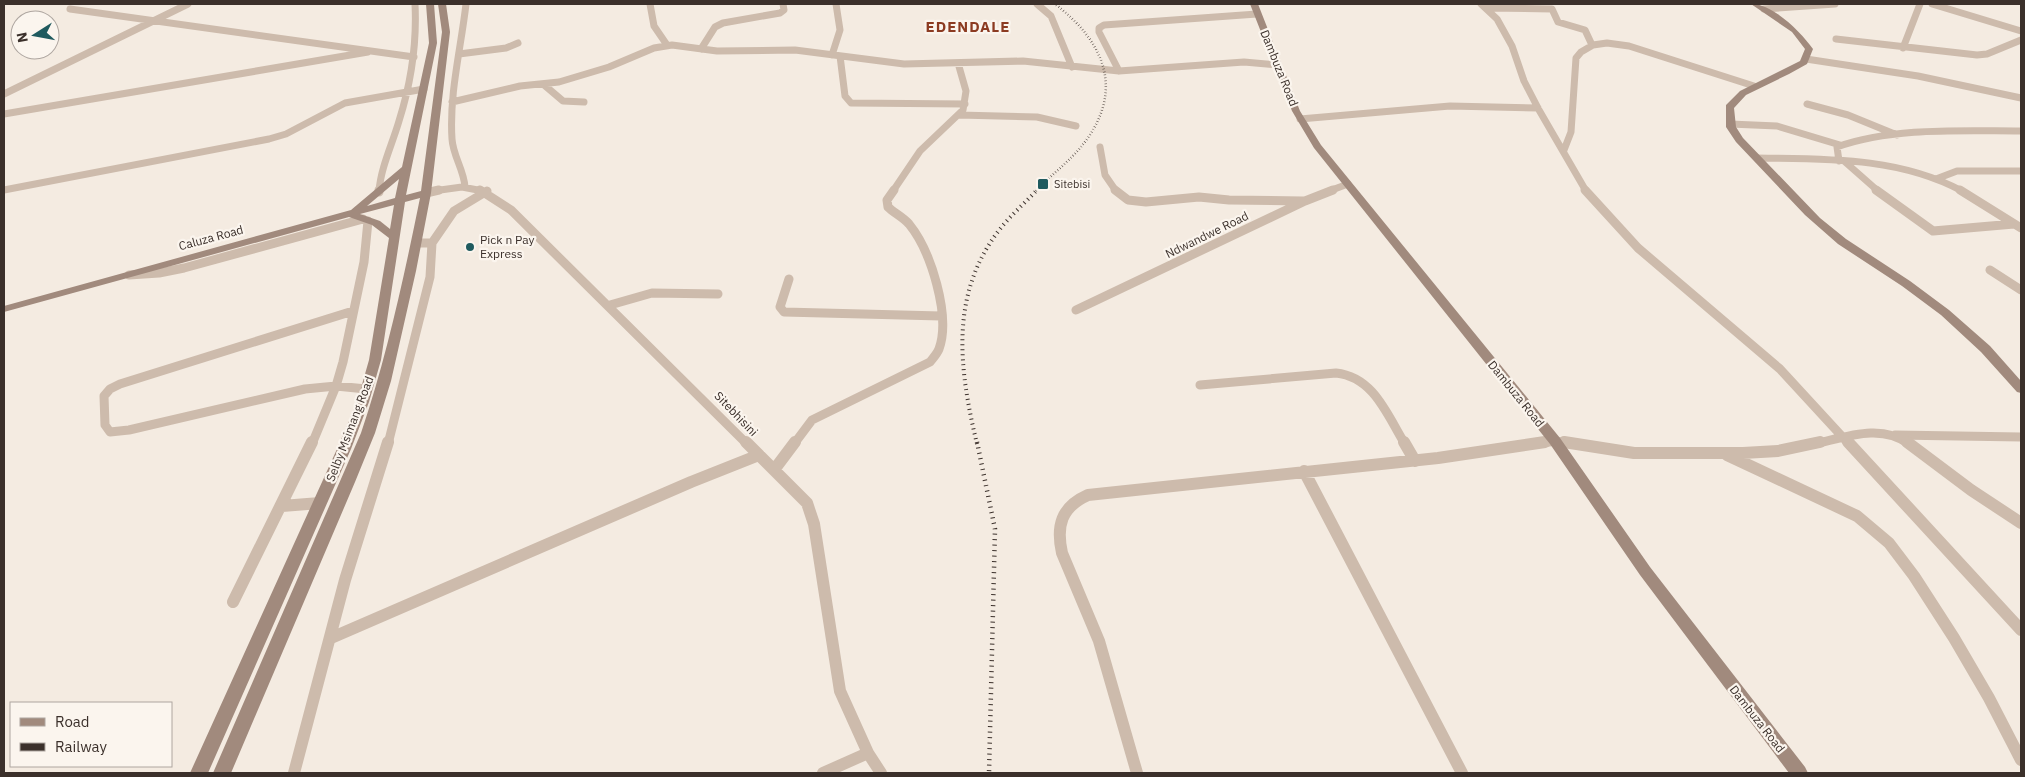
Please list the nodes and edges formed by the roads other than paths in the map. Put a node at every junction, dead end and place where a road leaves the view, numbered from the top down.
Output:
1 (188, 4) edge
2 (415, 4) edge
3 (430, 4) edge
4 (442, 4) edge
5 (466, 4) edge
6 (650, 4) edge
7 (783, 4) edge
8 (836, 4) edge
9 (1037, 4) edge
10 (1254, 4) edge
11 (1755, 4) edge
12 (1834, 4) edge
13 (1920, 4) edge
14 (1932, 4) edge
15 (1484, 6) edge
16 (1764, 8) junction
17 (70, 9) dead end
18 (1257, 14) junction
19 (153, 22) junction
20 (2021, 31) edge
21 (1836, 39) dead end
22 (2021, 40) edge
23 (518, 43) dead end
24 (667, 45) junction
25 (1592, 45) junction
26 (1903, 48) junction
27 (701, 49) junction
28 (368, 52) junction
29 (459, 54) junction
30 (836, 56) junction
31 (414, 57) junction
32 (1806, 60) junction
33 (958, 63) junction
34 (1278, 65) junction
35 (1072, 67) junction
36 (1119, 71) junction
37 (544, 84) junction
38 (1754, 86) junction
39 (424, 89) junction
40 (406, 92) junction
41 (4, 94) edge
42 (2021, 98) edge
43 (452, 102) junction
44 (584, 102) dead end
45 (965, 104) junction
46 (1807, 104) dead end
47 (1538, 108) junction
48 (4, 114) edge
49 (959, 115) junction
50 (1300, 119) junction
51 (1730, 124) junction
52 (1076, 126) dead end
53 (2020, 132) edge
54 (1898, 135) junction
55 (1840, 145) junction
56 (1100, 147) dead end
57 (1564, 150) junction
58 (1757, 158) junction
59 (1841, 161) junction
60 (406, 169) junction
61 (2021, 171) edge
62 (1936, 179) junction
63 (1348, 184) junction
64 (465, 186) junction
65 (4, 190) edge
66 (379, 192) junction
67 (487, 192) junction
68 (426, 193) junction
69 (400, 200) junction
70 (1306, 201) junction
71 (350, 214) junction
72 (365, 220) junction
73 (2018, 226) edge
74 (394, 237) junction
75 (416, 243) junction
76 (432, 244) junction
77 (1990, 270) dead end
78 (129, 275) junction
79 (789, 279) dead end
80 (2021, 290) edge
81 (718, 294) dead end
82 (610, 305) junction
83 (4, 309) edge
84 (1076, 310) dead end
85 (354, 311) junction
86 (941, 316) junction
87 (1200, 385) dead end
88 (336, 386) junction
89 (366, 389) junction
90 (2021, 389) edge
91 (1894, 435) junction
92 (2021, 437) edge
93 (1844, 438) junction
94 (1555, 442) junction
95 (1724, 453) junction
96 (759, 455) junction
97 (1415, 461) junction
98 (774, 470) junction
99 (1304, 471) junction
100 (320, 503) junction
101 (282, 506) junction
102 (2021, 523) edge
103 (233, 602) dead end
104 (2021, 630) edge
105 (331, 638) junction
106 (868, 753) junction
107 (2021, 760) edge
108 (199, 773) edge
109 (222, 773) edge
110 (294, 773) edge
111 (823, 773) edge
112 (881, 773) edge
113 (1137, 773) edge
114 (1462, 773) edge
115 (1799, 773) edge

1 - 19 street
2 - 31 street
3 - 39 main road, Selby Msimang Road
4 - 68 main road, Selby Msimang Road
5 - 29 street
6 - 24 street
7 - 27 street
8 - 30 street
9 - 35 street
10 - 18 main road, Dambuza Road
11 - 16 main road
12 - 16 street
13 - 26 street
14 - 20 street
15 - 25 street
15 - 47 street
16 - 32 main road
17 - 19 street
18 - 34 main road, Dambuza Road
18 - 36 street
19 - 28 street
19 - 41 street
21 - 26 street
22 - 26 street
23 - 29 street
24 - 27 street
24 - 37 street
25 - 38 street
25 - 57 street
27 - 30 street
28 - 31 street
28 - 48 street
29 - 43 street
30 - 33 street
30 - 45 street
31 - 40 street
32 - 38 main road
32 - 42 street
33 - 35 street
33 - 45 street
34 - 36 street
34 - 50 main road, Dambuza Road
35 - 36 street
37 - 43 street
37 - 44 street
38 - 51 main road
39 - 40 street
39 - 60 main road, Selby Msimang Road
40 - 65 street
40 - 66 street
43 - 64 street
45 - 49 street
46 - 54 street
47 - 50 street
47 - 57 street
49 - 52 street
49 - 86 street
50 - 63 main road, Dambuza Road
51 - 55 street
51 - 58 main road
53 - 54 street
54 - 55 street
55 - 59 street
56 - 70 street
57 - 93 street
58 - 59 street
58 - 90 main road
59 - 62 street
59 - 73 street
60 - 66 main road
60 - 69 main road, Selby Msimang Road
61 - 62 street
62 - 73 street
63 - 70 street, Ndwandwe Road
63 - 94 main road, Dambuza Road
64 - 67 street, Sitebhisini
64 - 68 street, Sitebhisini
66 - 71 main road
67 - 76 street
67 - 82 street, Sitebhisini
68 - 69 main road, Caluza Road
68 - 75 main road, Selby Msimang Road
69 - 71 main road, Caluza Road
69 - 74 main road, Selby Msimang Road
70 - 84 street, Ndwandwe Road
71 - 72 main road
71 - 78 main road, Caluza Road
72 - 74 main road
72 - 78 street
72 - 85 street
74 - 89 main road, Selby Msimang Road
75 - 76 street
75 - 109 main road, Selby Msimang Road
76 - 105 street
77 - 80 street
78 - 83 main road, Caluza Road
79 - 86 street
81 - 82 street
82 - 96 street, Sitebhisini
85 - 88 street
85 - 88 street
86 - 98 street
87 - 97 street
88 - 89 street
88 - 101 street
89 - 100 main road, Selby Msimang Road
91 - 92 street
91 - 93 street
91 - 102 street
93 - 95 street
93 - 104 street
94 - 95 street
94 - 97 street
94 - 115 main road, Dambuza Road
95 - 107 street
96 - 98 street, Sitebhisini
96 - 105 street
97 - 99 street
98 - 106 street, Sitebhisini
99 - 113 street
99 - 114 street
100 - 101 street
100 - 108 main road, Selby Msimang Road
101 - 103 street
105 - 110 street
106 - 111 street
106 - 112 street, Sitebhisini

